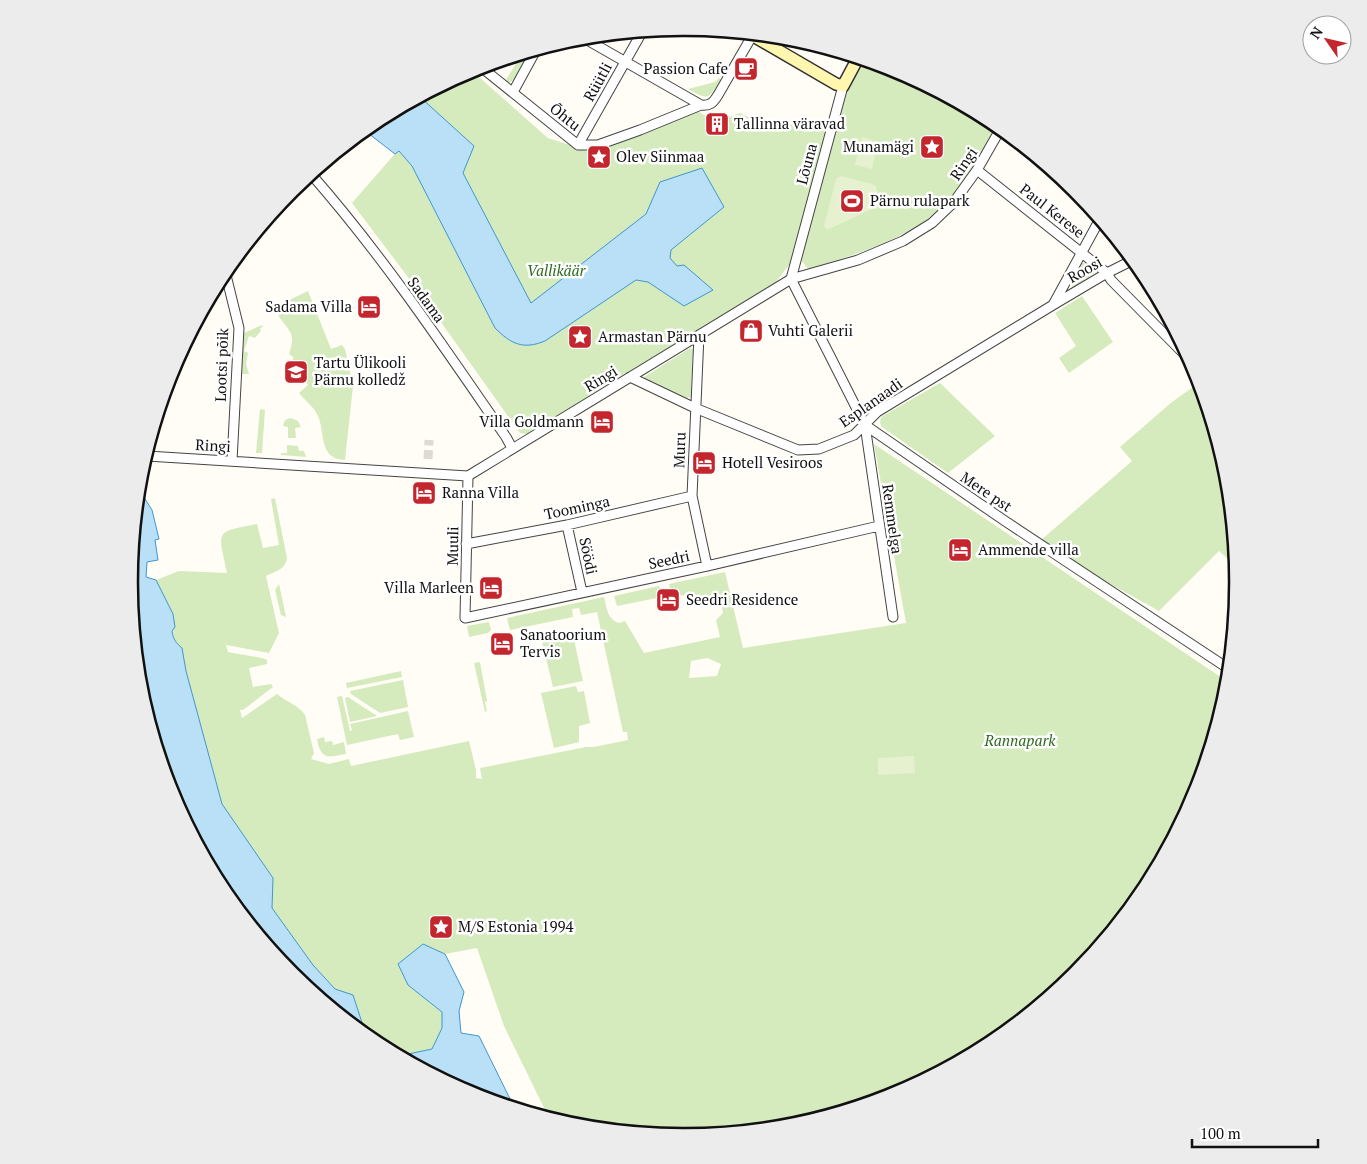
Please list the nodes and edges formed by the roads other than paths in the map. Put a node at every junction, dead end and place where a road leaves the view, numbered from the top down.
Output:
1 (639, 38) edge
2 (749, 40) edge
3 (765, 43) edge
4 (593, 44) edge
5 (532, 58) edge
6 (625, 62) junction
7 (855, 64) edge
8 (488, 73) edge
9 (843, 86) junction
10 (513, 92) junction
11 (700, 104) junction
12 (997, 135) edge
13 (578, 145) junction
14 (978, 170) junction
15 (316, 180) edge
16 (1097, 225) edge
17 (1082, 252) junction
18 (1126, 264) edge
19 (1107, 273) junction
20 (791, 279) junction
21 (228, 282) edge
22 (1053, 305) junction
23 (699, 335) junction
24 (1175, 344) edge
25 (630, 377) junction
26 (695, 408) junction
27 (865, 425) junction
28 (512, 448) junction
29 (152, 456) edge
30 (232, 461) junction
31 (468, 476) junction
32 (692, 496) junction
33 (567, 525) junction
34 (879, 526) junction
35 (466, 544) junction
36 (707, 566) junction
37 (582, 592) junction
38 (893, 616) dead end
39 (465, 618) joint
40 (1223, 662) edge

1 - 6 street, Rüütli
2 - 11 street, Õhtu
3 - 9 street
4 - 6 street
5 - 10 street
6 - 11 street
6 - 13 street, Rüütli
7 - 9 street, Lõuna
8 - 10 street, Õhtu
9 - 20 street, Lõuna
10 - 13 street, Õhtu
11 - 13 street, Õhtu
12 - 14 street, Ringi
14 - 17 street, Paul Kerese
14 - 20 street, Ringi
15 - 28 street, Sadama
16 - 17 street
17 - 19 street, Paul Kerese
17 - 22 street
18 - 19 street, Roosi
19 - 22 street, Roosi
19 - 24 street, Paul Kerese
20 - 23 street, Ringi
20 - 27 street, Mere pst
21 - 30 street, Lootsi põik
22 - 27 street, Esplanaadi
23 - 25 street, Ringi
23 - 26 street, Muru
25 - 26 street, Esplanaadi
25 - 28 street, Ringi
26 - 27 street, Esplanaadi
26 - 32 street, Muru
27 - 34 street, Remmelga
27 - 40 street, Mere pst
28 - 31 street, Ringi
29 - 30 street, Ringi
30 - 31 street, Ringi
31 - 35 street, Muuli
32 - 33 street, Toominga
32 - 36 street, Muru
33 - 35 street, Toominga
33 - 37 street, Söödi
34 - 36 street, Seedri
34 - 38 street, Remmelga
35 - 39 street, Muuli
36 - 37 street, Seedri
37 - 39 street, Seedri

